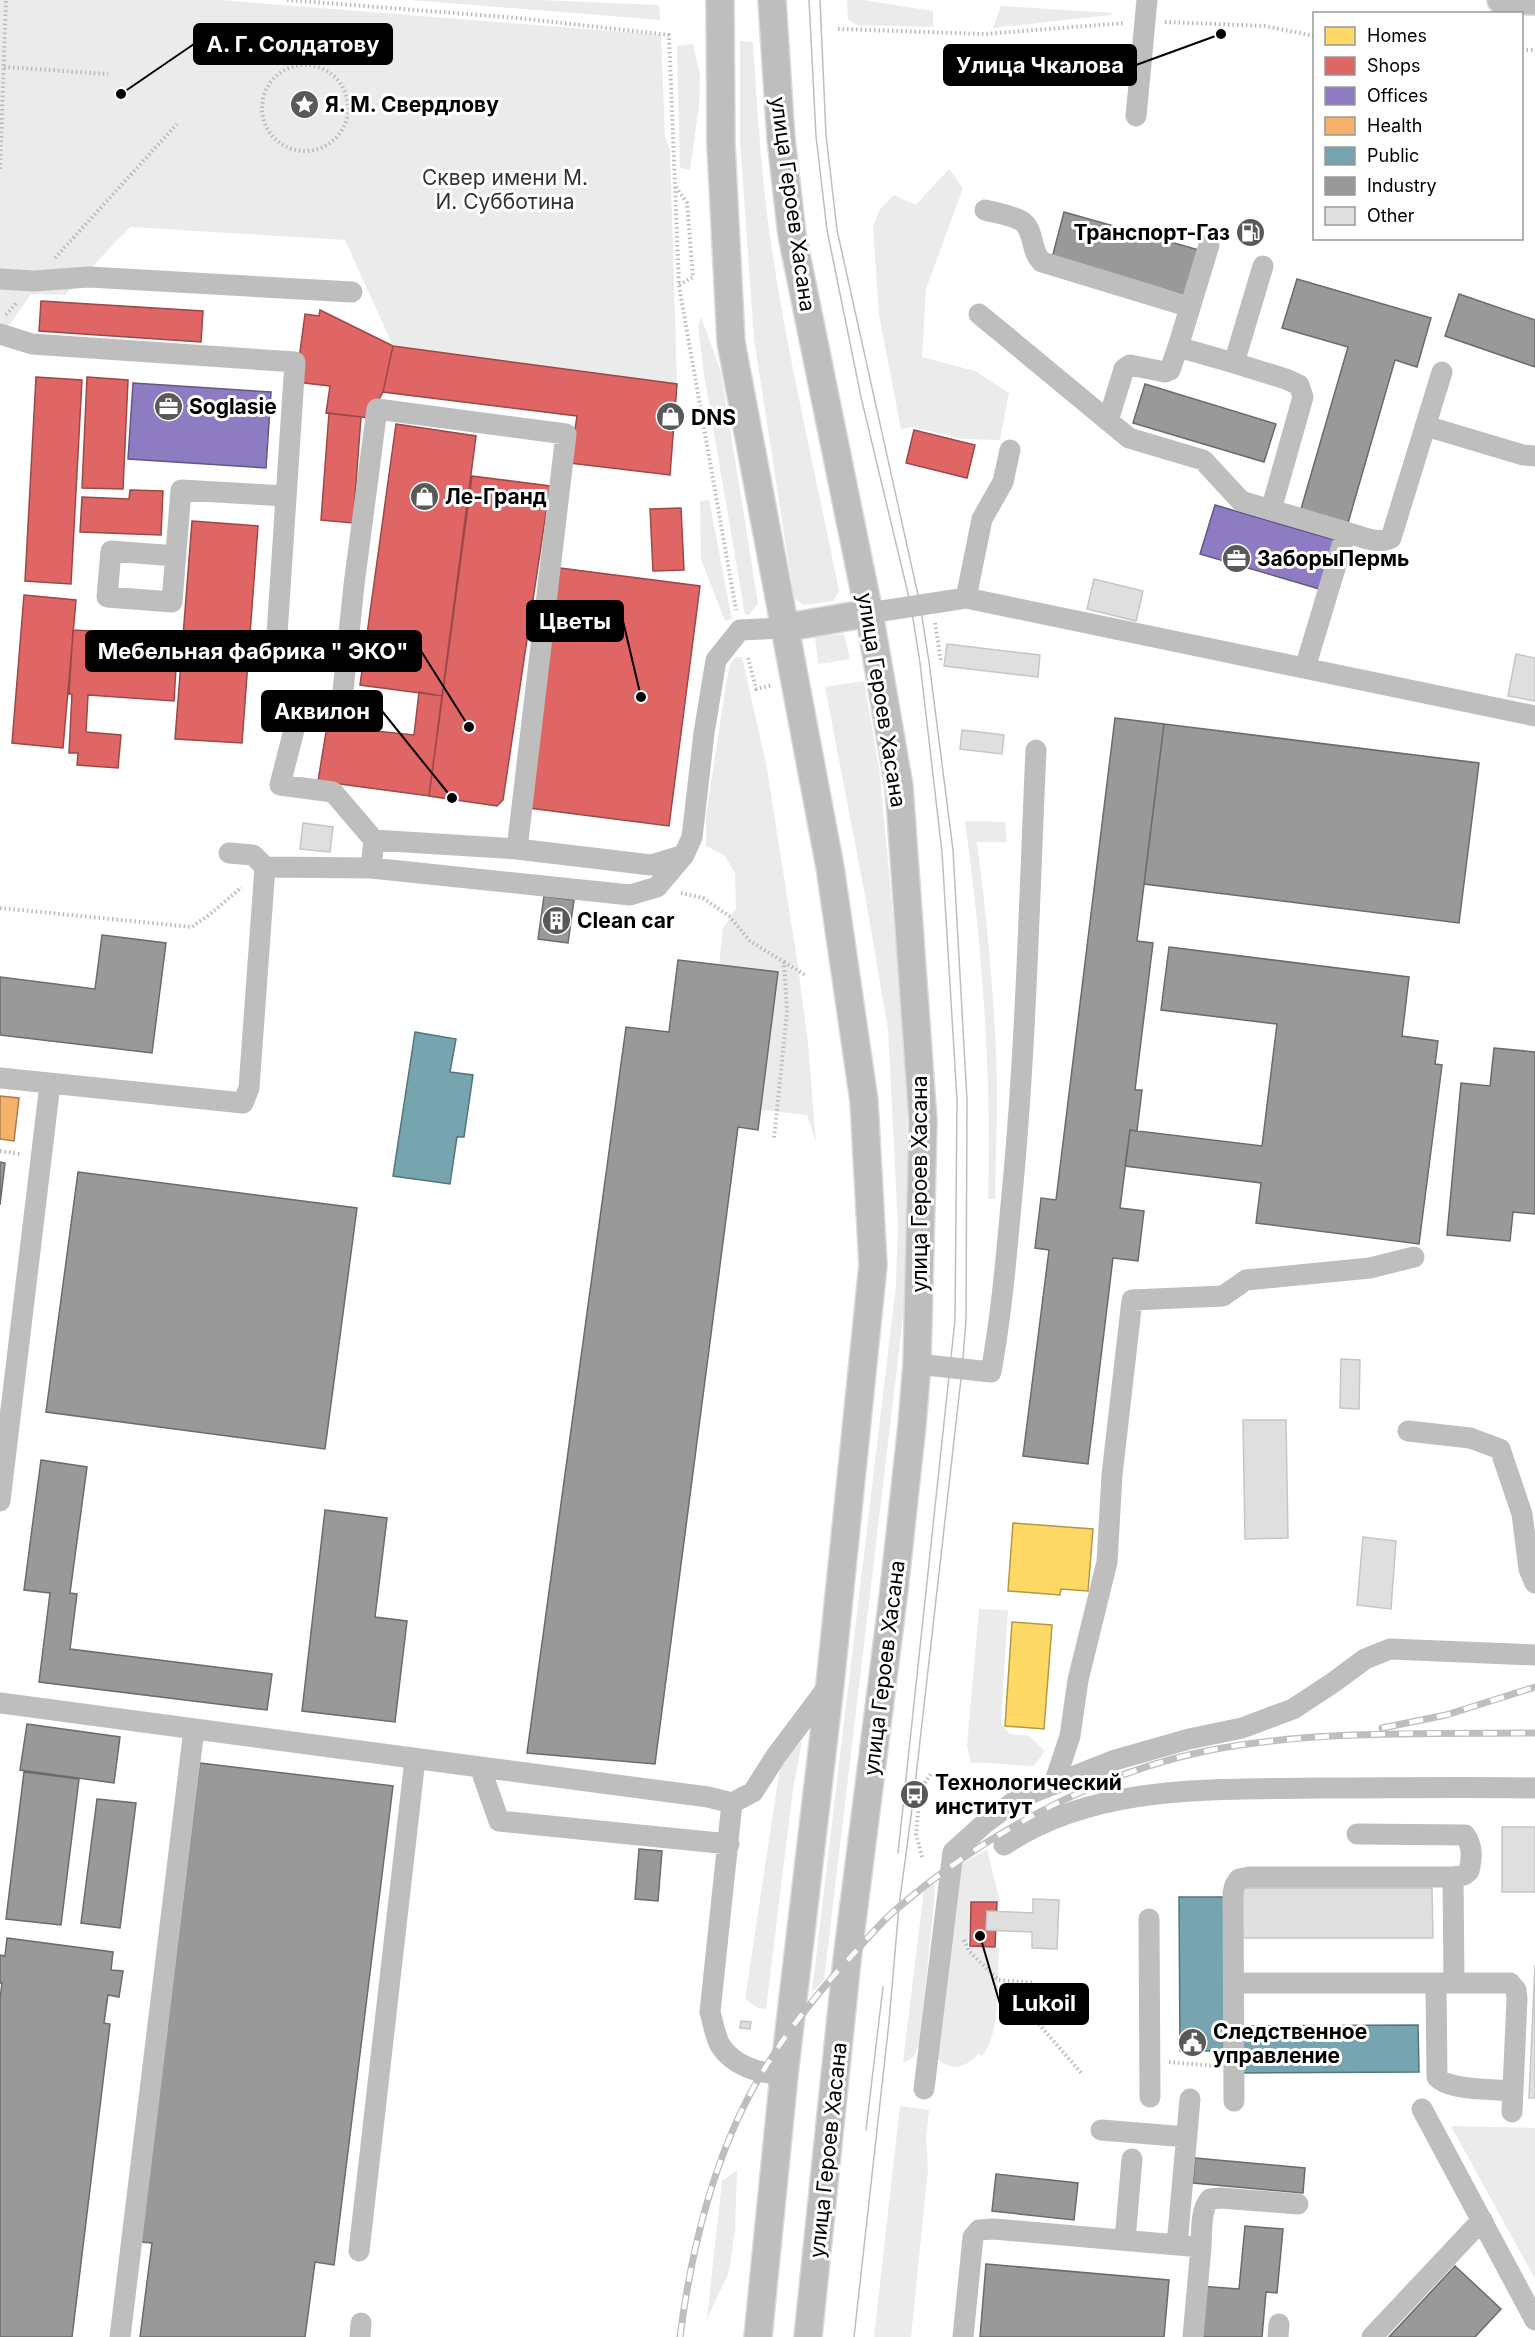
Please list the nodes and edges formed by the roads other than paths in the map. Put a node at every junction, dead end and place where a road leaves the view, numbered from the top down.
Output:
1 (720, 0) edge
2 (772, 0) edge
3 (1147, 0) edge
4 (1501, 0) edge
5 (1535, 1) edge
6 (1136, 117) dead end
7 (985, 210) dead end
8 (1209, 245) dead end
9 (1263, 266) dead end
10 (0, 279) edge
11 (351, 292) dead end
12 (1190, 307) junction
13 (980, 314) dead end
14 (0, 334) edge
15 (1178, 347) junction
16 (1234, 363) junction
17 (1442, 372) dead end
18 (1108, 421) junction
19 (1426, 426) junction
20 (1010, 450) dead end
21 (1535, 456) edge
22 (286, 496) junction
23 (1271, 510) junction
24 (1346, 532) junction
25 (176, 556) dead end
26 (966, 598) junction
27 (869, 613) junction
28 (783, 628) junction
29 (277, 634) dead end
30 (1305, 668) junction
31 (1535, 716) edge
32 (1036, 750) dead end
33 (374, 840) junction
34 (517, 849) junction
35 (229, 853) dead end
36 (684, 855) junction
37 (266, 867) junction
38 (371, 868) junction
39 (0, 1078) edge
40 (50, 1084) junction
41 (1414, 1257) dead end
42 (917, 1364) junction
43 (1408, 1431) dead end
44 (0, 1501) edge
45 (1535, 1583) edge
46 (1535, 1655) edge
47 (830, 1684) junction
48 (0, 1703) edge
49 (194, 1729) junction
50 (415, 1759) junction
51 (480, 1767) junction
52 (1054, 1784) junction
53 (1535, 1788) edge
54 (732, 1803) junction
55 (1357, 1834) dead end
56 (729, 1844) junction
57 (1004, 1845) dead end
58 (1454, 1876) junction
59 (1149, 1919) dead end
60 (1445, 1982) junction
61 (1234, 1983) junction
62 (784, 2075) junction
63 (924, 2089) dead end
64 (1513, 2091) junction
65 (1150, 2097) dead end
66 (1190, 2099) dead end
67 (1234, 2101) dead end
68 (1422, 2109) dead end
69 (1512, 2112) dead end
70 (1101, 2130) dead end
71 (1186, 2137) junction
72 (1132, 2159) dead end
73 (1298, 2204) dead end
74 (1482, 2220) junction
75 (1125, 2241) junction
76 (1177, 2245) junction
77 (1201, 2247) junction
78 (359, 2251) dead end
79 (1535, 2320) edge
80 (120, 2337) edge
81 (758, 2337) edge
82 (807, 2337) edge
83 (963, 2337) edge
84 (1193, 2337) edge
85 (1372, 2337) edge

1 - 28 main road
2 - 27 main road, улица Героев Хасана
3 - 6 lane
4 - 5 main road
7 - 12 lane
8 - 12 lane
9 - 16 lane
10 - 11 lane
12 - 15 lane
13 - 18 lane
14 - 22 lane
15 - 16 lane
15 - 18 lane
16 - 23 lane
17 - 19 lane
18 - 23 lane
19 - 21 lane
19 - 24 lane
20 - 26 lane
22 - 25 lane
22 - 29 lane
23 - 24 lane
24 - 30 lane
26 - 27 lane
26 - 30 lane
27 - 28 main road
27 - 42 main road, улица Героев Хасана
28 - 36 lane
28 - 47 main road
30 - 31 lane
32 - 42 lane
33 - 34 lane
33 - 34 lane
33 - 38 lane
34 - 36 lane
35 - 37 lane
36 - 38 lane
37 - 38 lane
37 - 40 lane
39 - 40 lane
40 - 44 lane
41 - 52 lane
42 - 82 main road, улица Героев Хасана
43 - 45 lane
46 - 52 lane
47 - 54 lane
47 - 62 main road
48 - 49 lane
49 - 50 lane
49 - 80 lane
50 - 51 lane
50 - 78 lane
51 - 54 lane
51 - 56 lane
52 - 63 lane
53 - 57 lane
54 - 56 lane
55 - 58 lane
56 - 62 lane
58 - 60 lane
58 - 61 lane
59 - 65 lane
60 - 61 lane
60 - 64 lane
60 - 64 lane
61 - 67 lane
62 - 81 main road
64 - 69 lane
66 - 71 lane
68 - 74 lane
70 - 71 lane
71 - 76 lane
72 - 75 lane
73 - 77 lane
74 - 79 lane
74 - 85 lane
75 - 76 lane
75 - 83 lane
76 - 77 lane
77 - 84 lane

